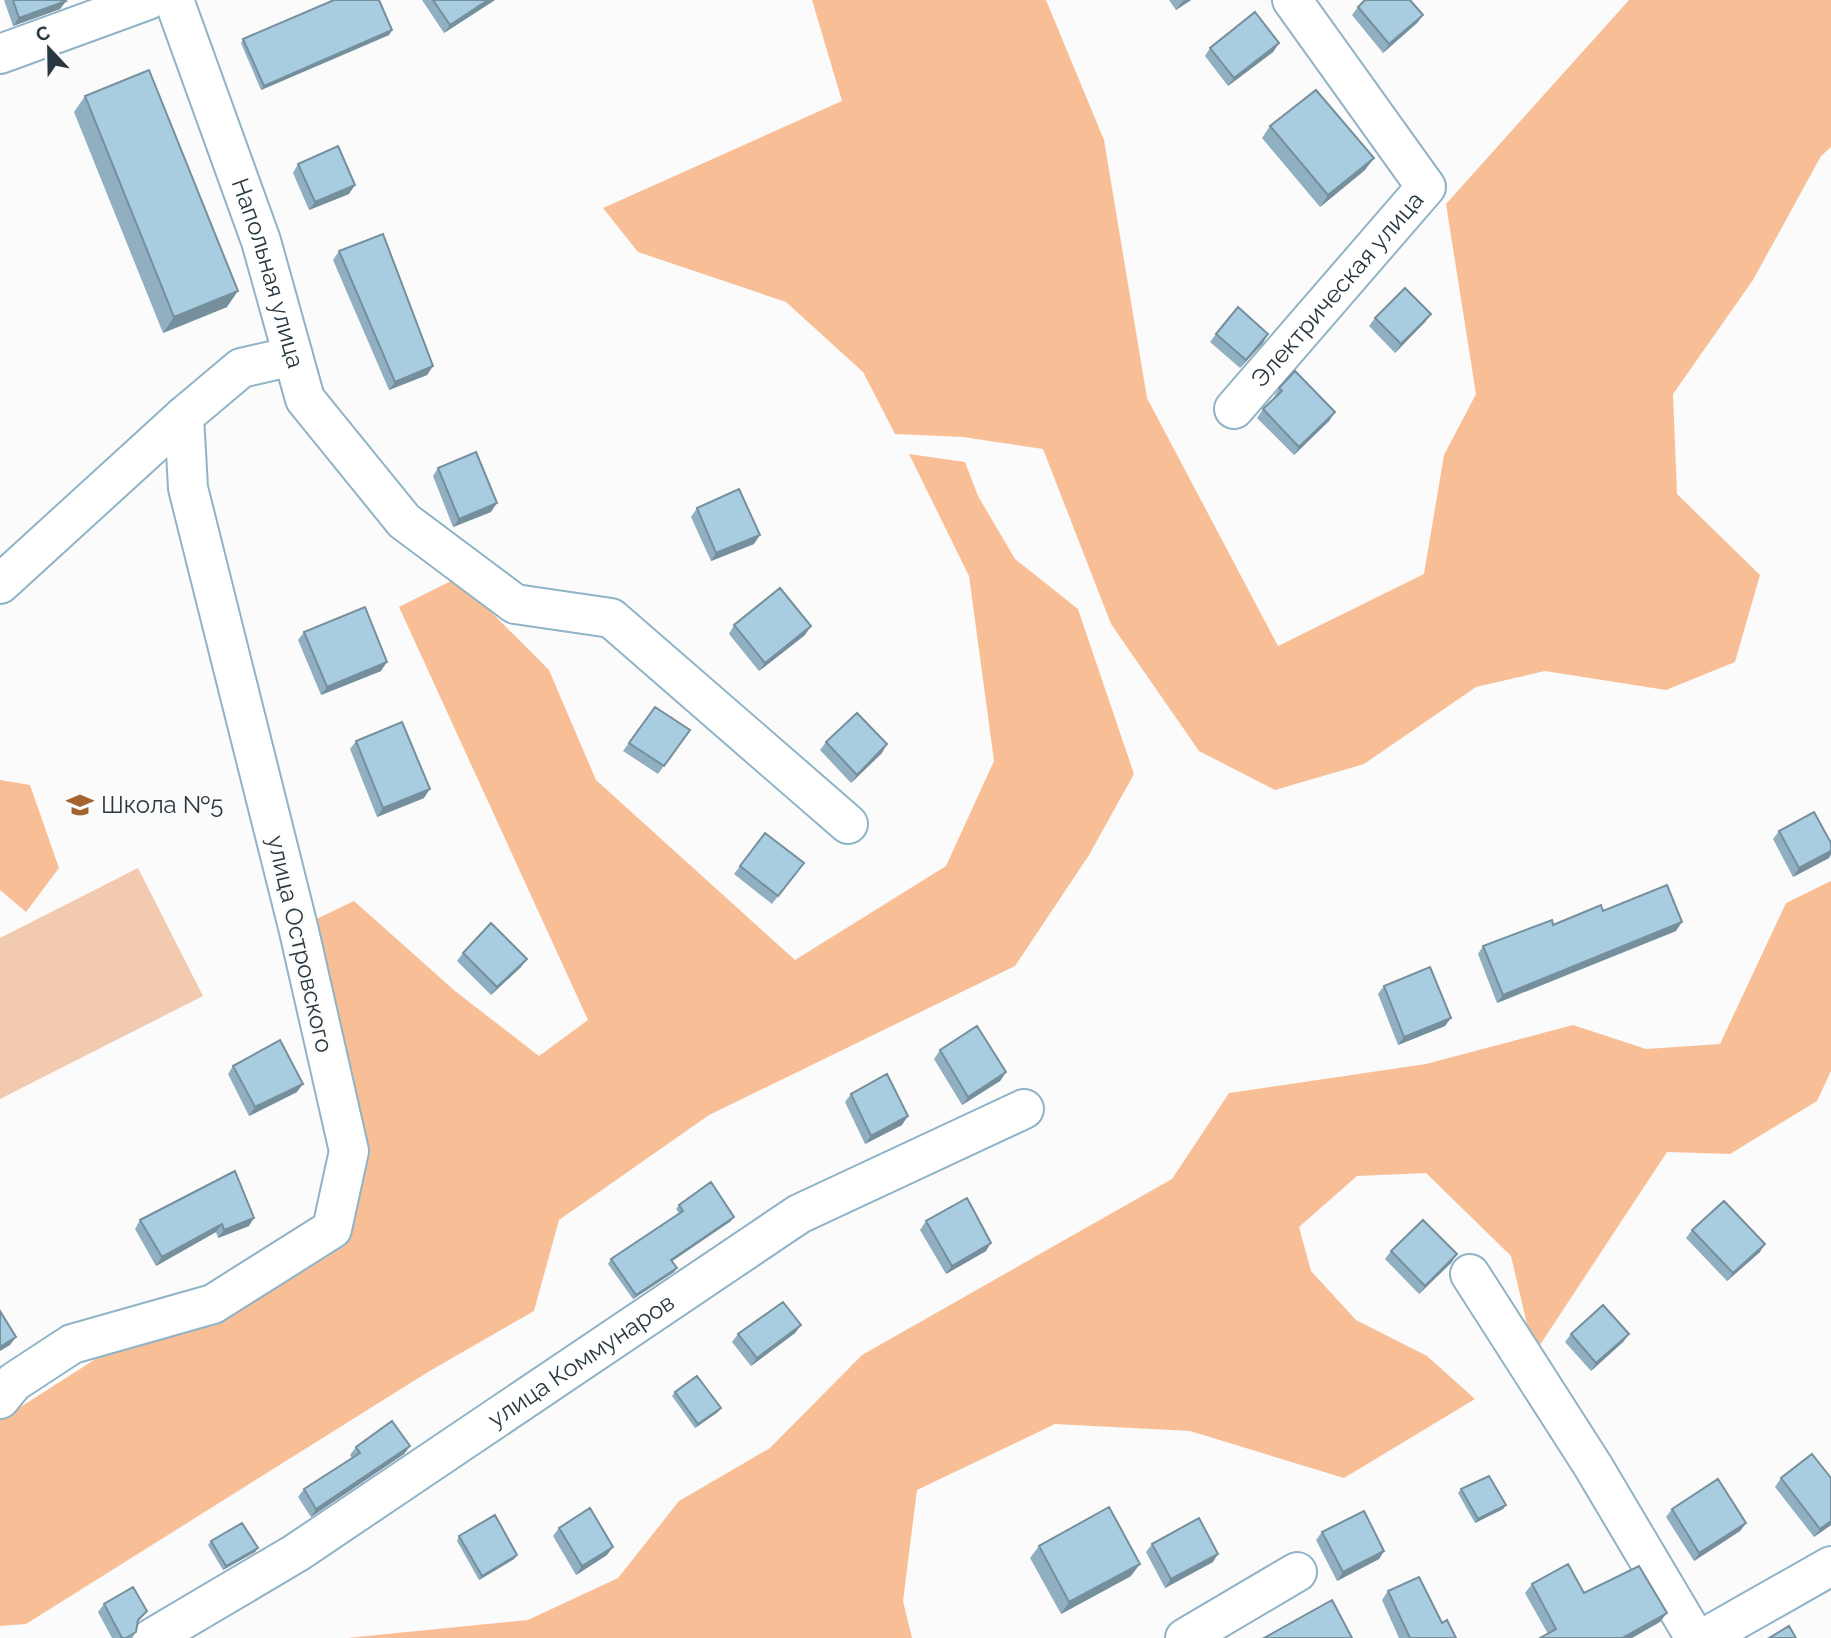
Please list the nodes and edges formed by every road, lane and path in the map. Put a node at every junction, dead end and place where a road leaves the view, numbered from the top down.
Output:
1 (148, 0) edge
2 (174, 0) edge
3 (1292, 0) edge
4 (0, 54) edge
5 (293, 356) junction
6 (1234, 409) dead end
7 (184, 416) junction
8 (0, 584) edge
9 (848, 824) dead end
10 (1024, 1109) dead end
11 (1470, 1274) dead end
12 (0, 1399) edge
13 (1831, 1566) edge
14 (1297, 1572) dead end
15 (152, 1638) edge
16 (1185, 1638) edge
17 (1695, 1638) edge
18 (1704, 1638) edge

1 - 4 street
2 - 5 street, Напольная улица
3 - 6 street, Электрическая улица
5 - 7 street
5 - 9 street, Напольная улица
7 - 8 street
7 - 12 street, улица Островского
10 - 15 street, улица Коммунаров
11 - 17 street
13 - 18 street
14 - 16 street

